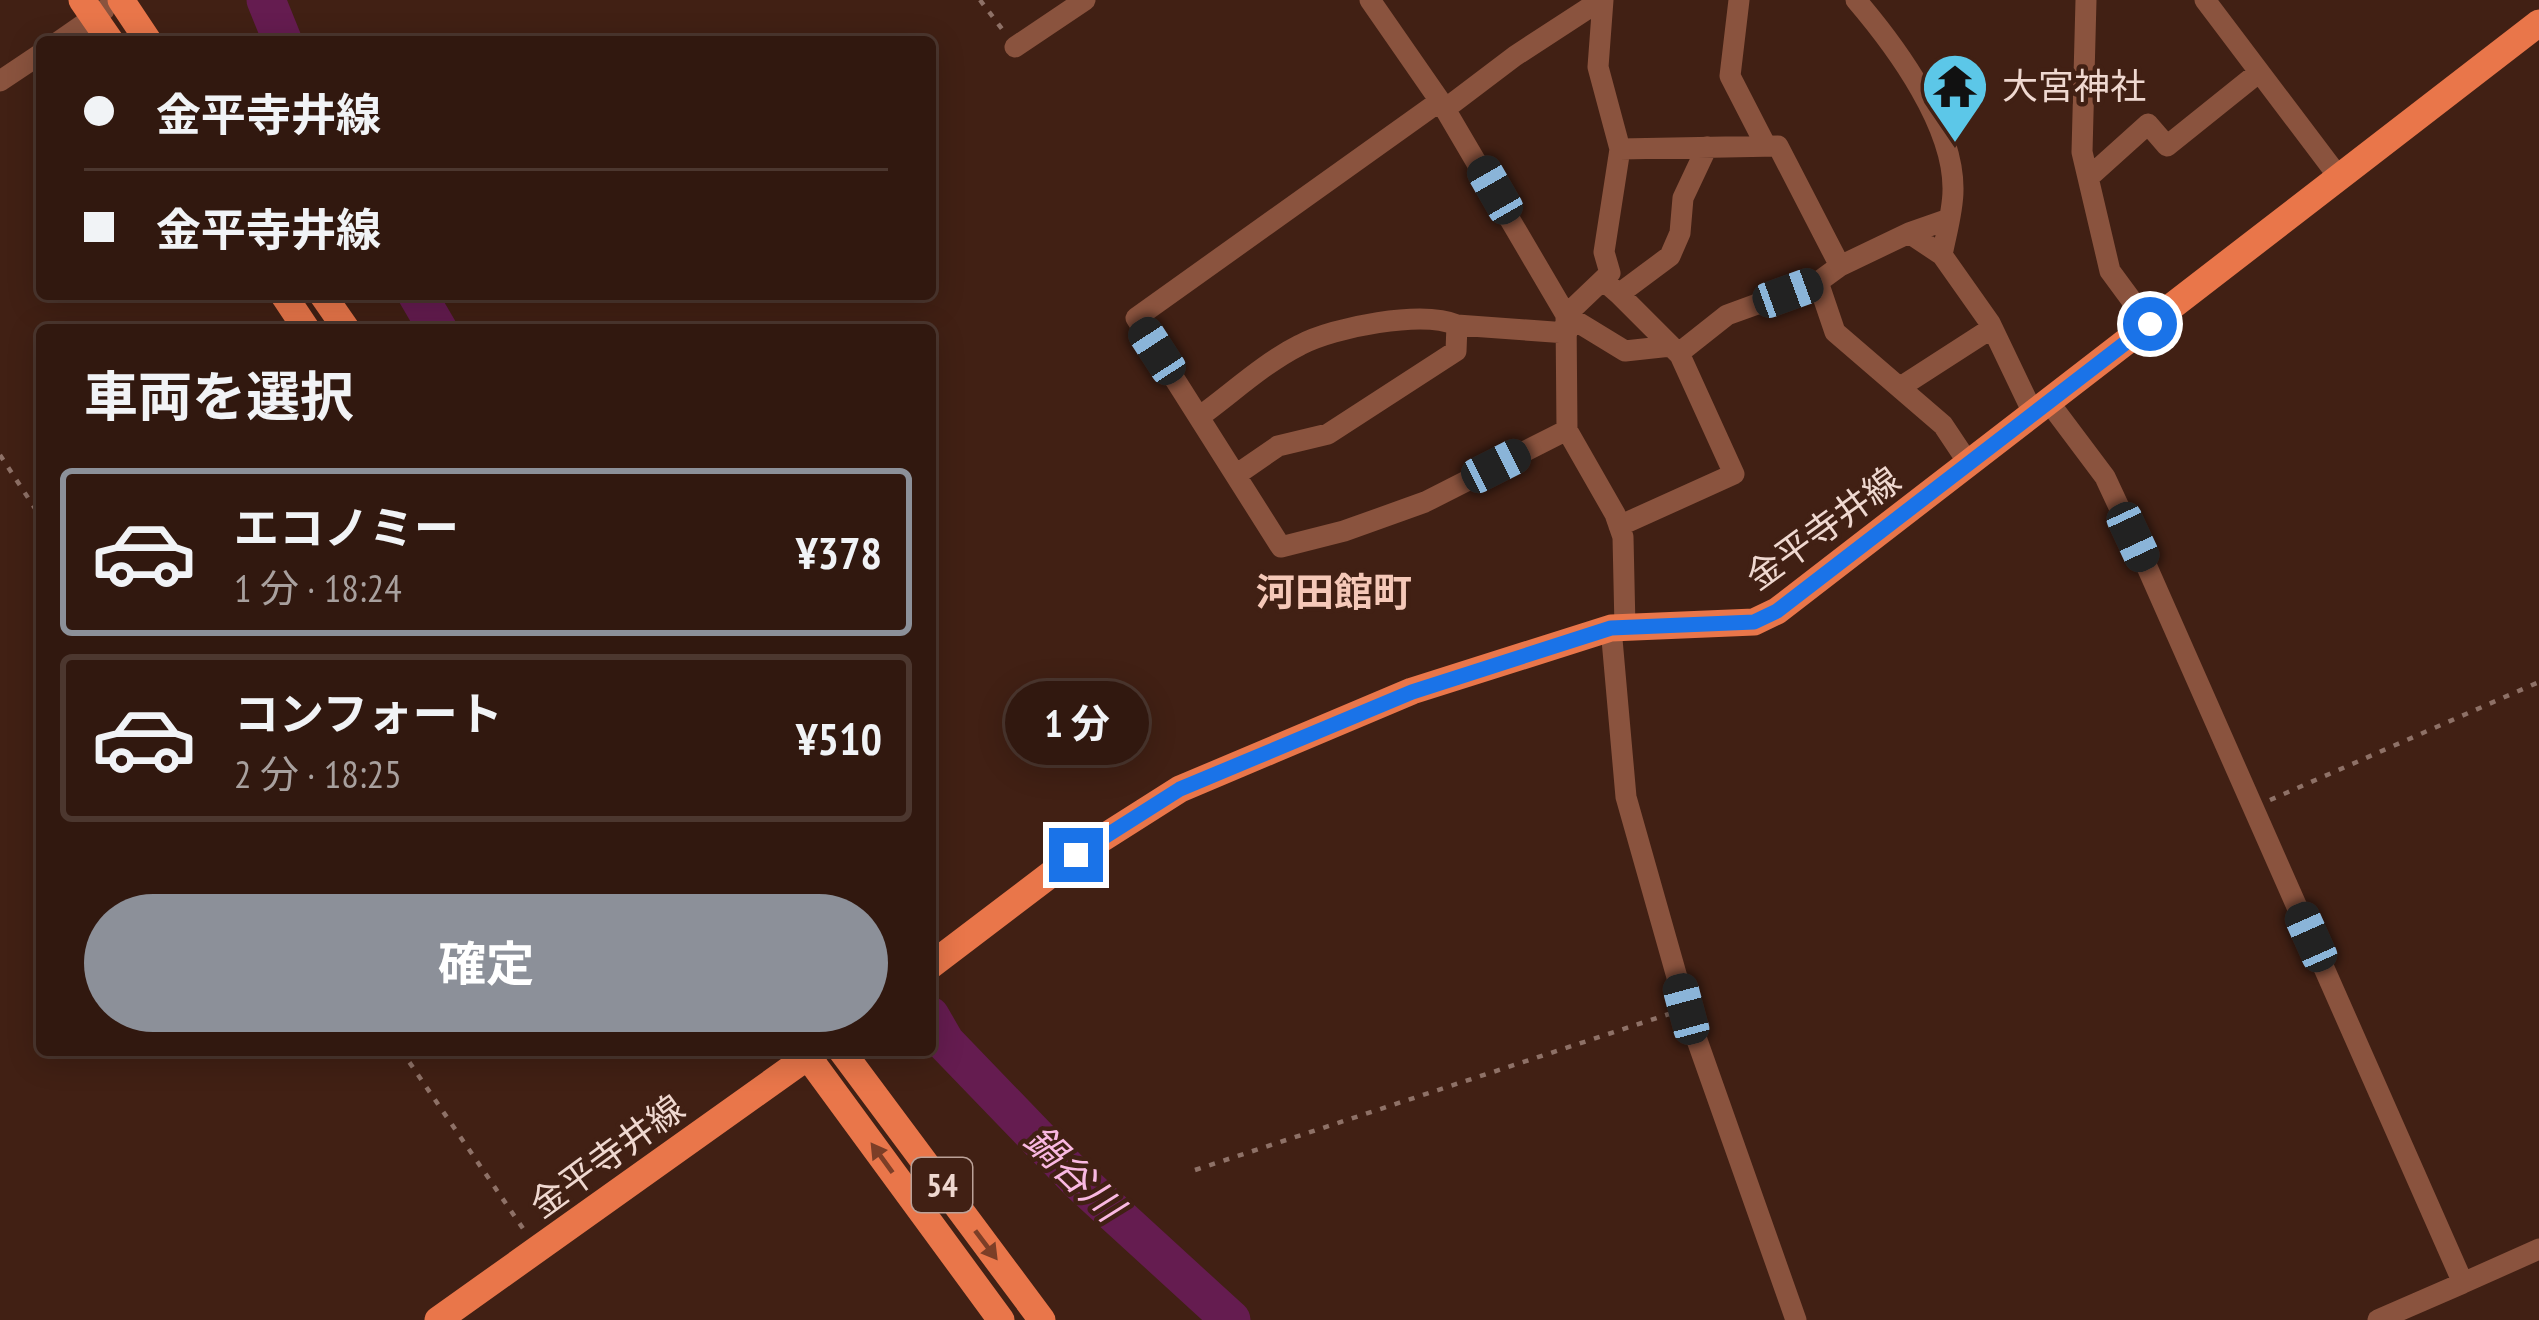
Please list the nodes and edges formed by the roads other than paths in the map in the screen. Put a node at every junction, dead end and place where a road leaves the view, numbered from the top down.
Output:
1 (120, 0) edge
2 (1085, 0) edge
3 (1370, 0) edge
4 (1602, 0) edge
5 (1739, 0) edge
6 (1856, 0) edge
7 (2086, 0) edge
8 (2205, 0) edge
9 (88, 9) edge
10 (2539, 23) edge
11 (63, 36) edge
12 (106, 36) edge
13 (145, 36) edge
14 (1015, 47) road end
15 (36, 56) edge
16 (2258, 73) junction
17 (0, 81) edge
18 (1443, 105) junction
19 (1766, 146) junction
20 (1707, 147) junction
21 (1620, 149) junction
22 (2338, 176) junction
23 (2088, 178) junction
24 (1948, 218) junction
25 (1909, 233) junction
26 (1942, 255) junction
27 (1840, 266) junction
28 (1818, 282) junction
29 (1611, 287) junction
30 (1566, 324) junction
31 (2150, 324) junction
32 (1457, 325) junction
33 (1992, 328) junction
34 (1675, 350) junction
35 (1902, 386) junction
36 (2041, 407) junction
37 (1199, 418) junction
38 (1568, 430) junction
39 (1969, 464) junction
40 (1236, 475) junction
41 (1619, 526) junction
42 (1618, 628) junction
43 (939, 959) edge
44 (804, 1056) edge
45 (813, 1056) edge
46 (845, 1056) edge
47 (2539, 1250) edge
48 (2463, 1283) junction
49 (438, 1320) edge
50 (1001, 1320) edge
51 (1042, 1320) edge
52 (1796, 1320) edge
53 (2378, 1320) edge

1 - 9 street
1 - 13 main road
2 - 14 street
3 - 18 street
4 - 18 street
4 - 21 street
5 - 19 street
6 - 24 street
7 - 23 street
8 - 16 street
9 - 11 street
9 - 12 main road
10 - 22 main road, 金平寺井線
15 - 17 street
16 - 22 street
16 - 23 street
18 - 30 street
18 - 37 street
19 - 20 street
19 - 27 street
20 - 21 street
20 - 29 street
21 - 29 street
22 - 31 main road, 金平寺井線
23 - 31 street
24 - 25 street
24 - 26 street
25 - 26 street
25 - 27 street
26 - 33 street
27 - 28 street
28 - 34 street
28 - 35 street
29 - 30 street
29 - 34 street
30 - 32 street
30 - 34 street
30 - 38 street
31 - 36 main road, 金平寺井線
32 - 37 street
32 - 40 street
33 - 35 street
33 - 36 street
34 - 41 street
35 - 39 street
36 - 39 main road, 金平寺井線
36 - 48 street
37 - 40 street
38 - 40 street
38 - 41 street
39 - 42 main road, 金平寺井線
41 - 42 street
42 - 43 main road, 金平寺井線
42 - 52 street
44 - 49 main road, 金平寺井線
50 -> 45 main road, 54
46 -> 51 main road, 54
47 - 48 street
48 - 53 street

